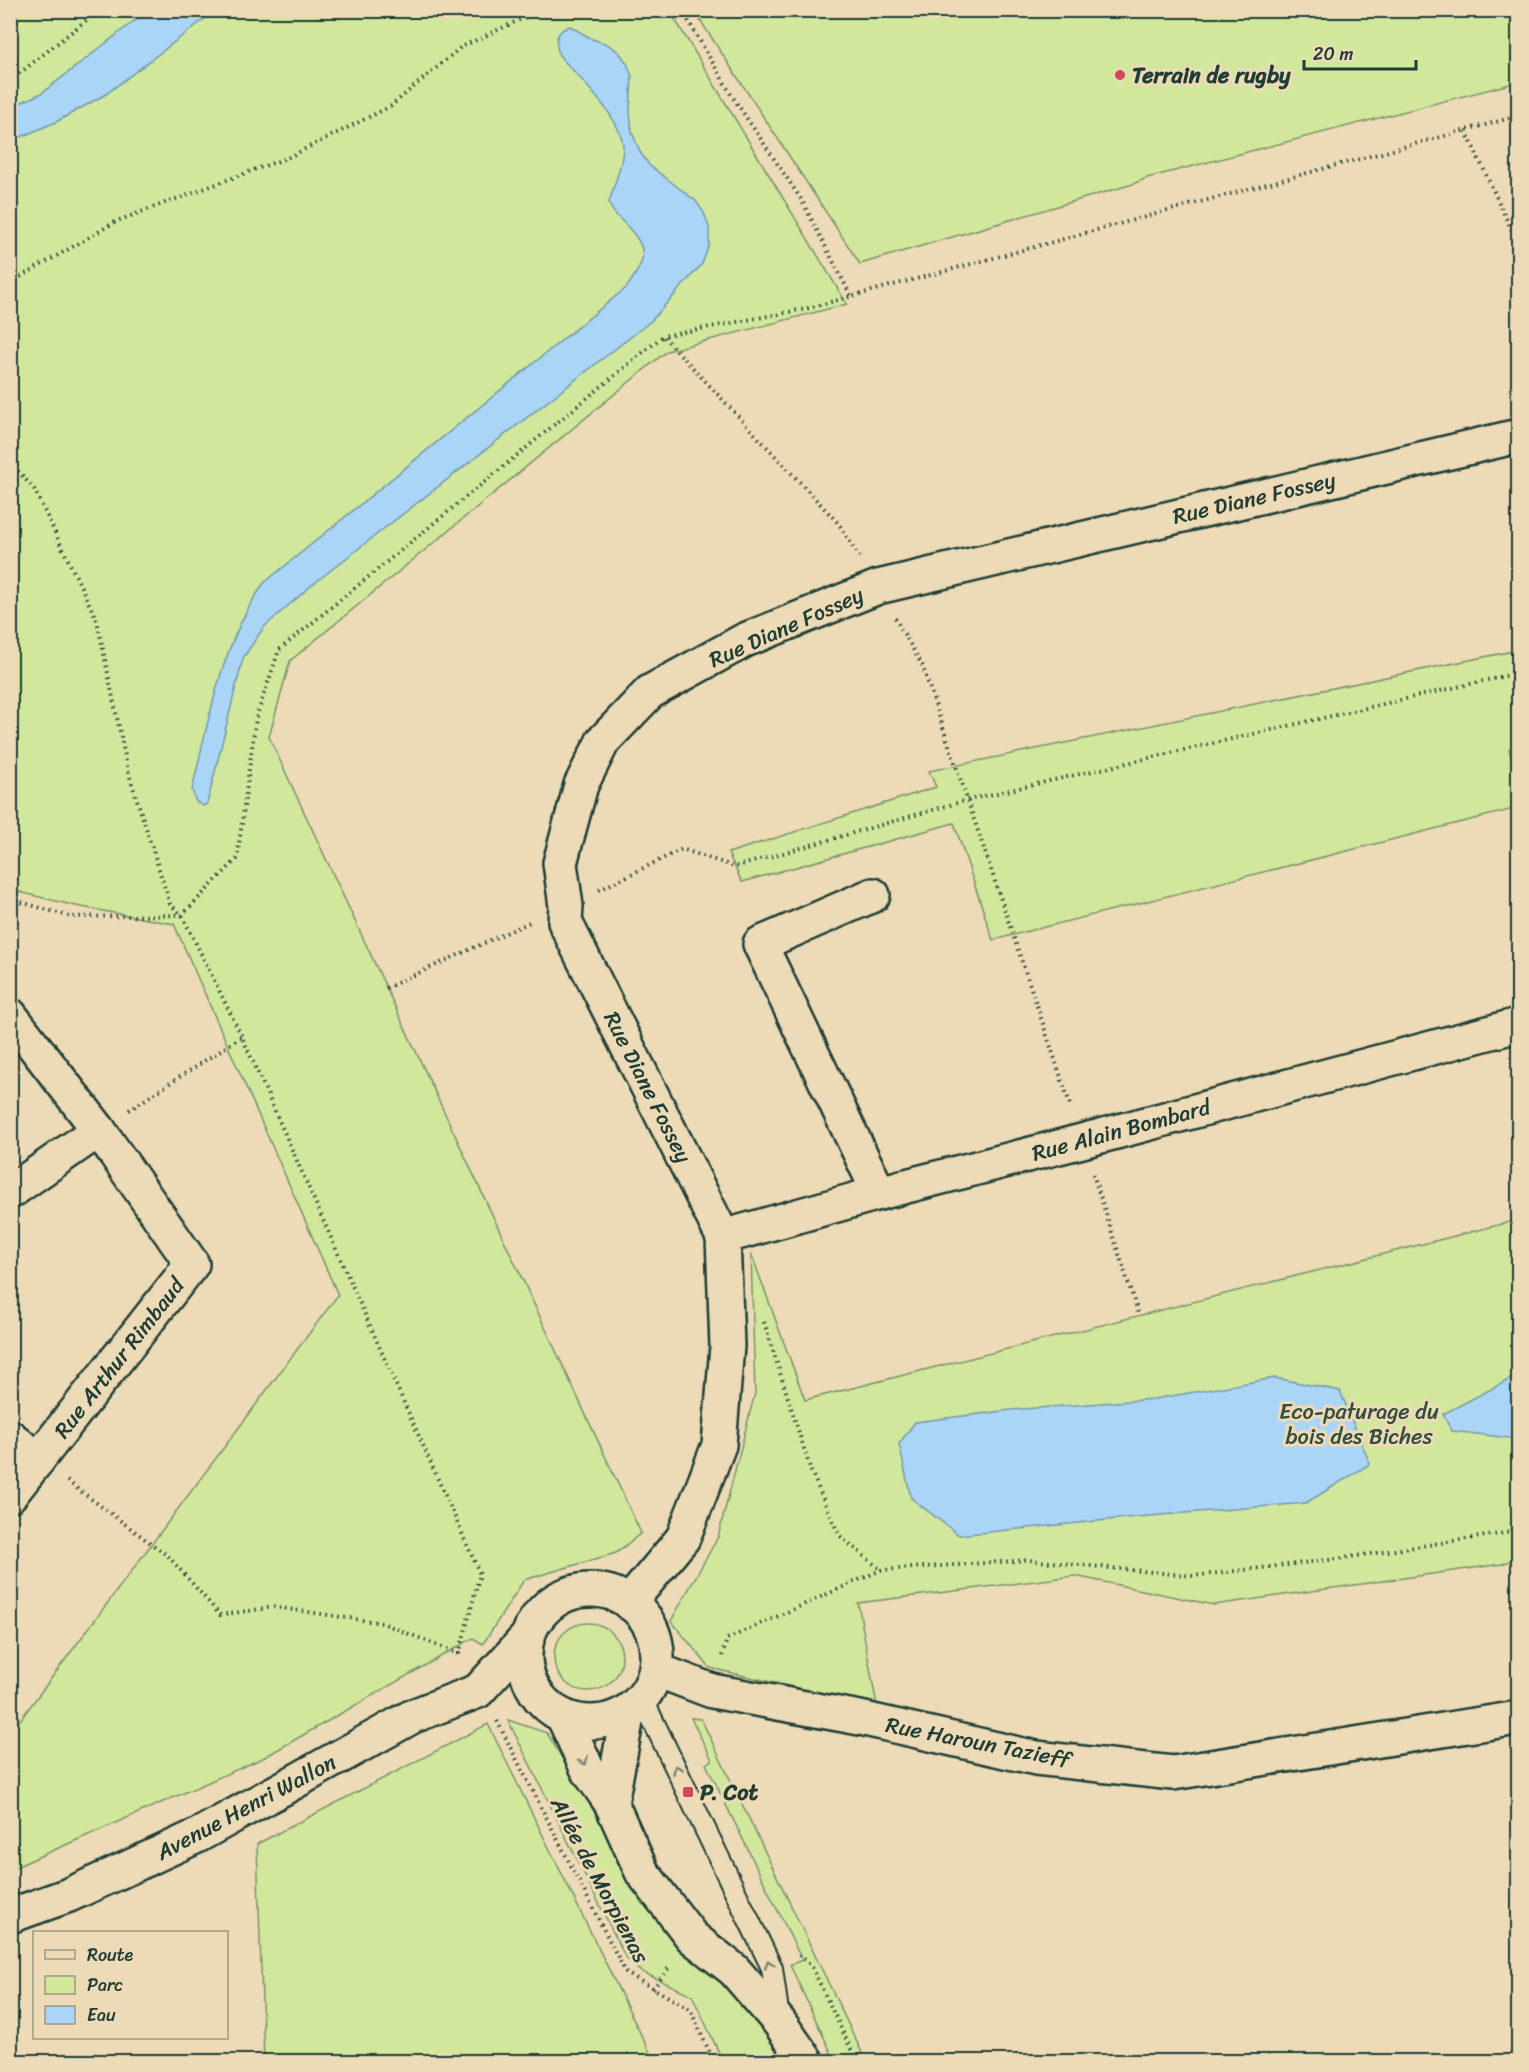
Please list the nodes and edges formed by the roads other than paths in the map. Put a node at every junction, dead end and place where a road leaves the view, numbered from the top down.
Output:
1 (1518, 436) edge
2 (873, 895) dead end
3 (10, 1015) edge
4 (1518, 1025) edge
5 (99, 1130) junction
6 (10, 1191) edge
7 (879, 1193) junction
8 (723, 1237) junction
9 (10, 1437) edge
10 (38, 1460) junction
11 (10, 1494) edge
12 (629, 1603) junction
13 (528, 1636) junction
14 (478, 1691) junction
15 (642, 1694) junction
16 (554, 1710) junction
17 (1518, 1718) edge
18 (611, 1803) junction
19 (10, 1916) edge
20 (779, 2022) junction
21 (807, 2061) edge

1 - 8 street, Rue Diane Fossey
2 - 7 street
3 - 5 street
4 - 7 street, Rue Alain Bombard
5 - 6 street
5 - 10 street, Rue Arthur Rimbaud
7 - 8 street, Rue Alain Bombard
8 - 12 street, Rue Diane Fossey
9 - 10 street
10 - 11 street, Rue Arthur Rimbaud
12 - 13 street
12 - 15 street
13 - 14 street, Avenue Henri Wallon
13 - 16 street
14 - 16 street
14 - 19 street, Avenue Henri Wallon
15 - 16 street
15 - 17 street, Rue Haroun Tazieff
15 - 18 street
20 -> 15 lane
16 -> 18 street
18 - 20 street
20 - 21 street

